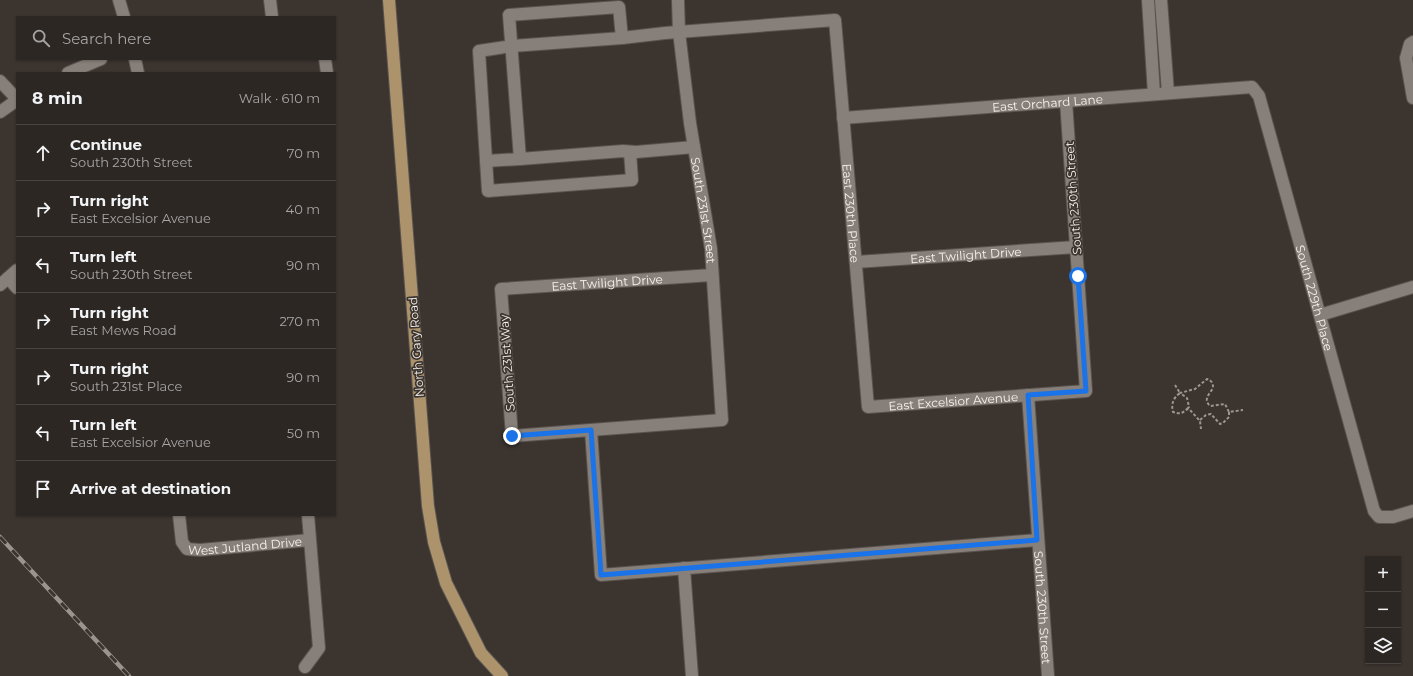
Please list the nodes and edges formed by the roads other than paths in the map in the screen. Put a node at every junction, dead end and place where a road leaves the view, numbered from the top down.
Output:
1 (119, 0) edge
2 (270, 0) edge
3 (390, 0) edge
4 (1148, 0) edge
5 (1161, 0) edge
6 (679, 1) edge
7 (124, 16) edge
8 (272, 16) edge
9 (679, 32) junction
10 (622, 38) junction
11 (1411, 43) edge
12 (512, 46) junction
13 (99, 60) edge
14 (135, 60) edge
15 (325, 60) edge
16 (70, 72) edge
17 (138, 72) edge
18 (326, 72) edge
19 (0, 81) edge
20 (1252, 87) joint
21 (1168, 93) junction
22 (1154, 94) junction
23 (1413, 98) edge
24 (16, 99) edge
25 (16, 101) edge
26 (1066, 101) junction
27 (0, 112) edge
28 (843, 118) junction
29 (694, 147) junction
30 (630, 152) junction
31 (520, 159) junction
32 (486, 161) junction
33 (1076, 247) junction
34 (856, 262) junction
35 (712, 275) junction
36 (8, 278) edge
37 (16, 287) edge
38 (1413, 287) edge
39 (501, 289) joint
40 (1320, 315) junction
41 (1086, 391) joint
42 (1028, 395) junction
43 (868, 407) joint
44 (591, 430) junction
45 (1413, 511) edge
46 (179, 516) edge
47 (308, 516) edge
48 (310, 540) junction
49 (1037, 540) junction
50 (684, 568) junction
51 (305, 668) dead end
52 (502, 676) edge
53 (692, 676) edge
54 (1048, 676) edge

1 - 7 street
2 - 8 street
3 - 52 main road, North Gary Road
4 - 22 street
5 - 21 street
6 - 9 street, South 231st Street
9 - 10 street
9 - 28 street, East 230th Place
9 - 29 street, South 231st Street
10 - 12 street
10 - 12 street
11 - 23 street
12 - 31 street
12 - 32 street
13 - 16 street
14 - 17 street
15 - 18 street
19 - 24 street
20 - 21 street, East Orchard Lane
20 - 40 street, South 229th Place
21 - 22 street, East Orchard Lane
22 - 26 street, East Orchard Lane
25 - 27 street
26 - 28 street, East Orchard Lane
26 - 33 street, South 230th Street
28 - 34 street, East 230th Place
29 - 30 street
29 - 35 street, South 231st Street
30 - 31 street
30 - 32 street
31 - 32 street
33 - 34 street, East Twilight Drive
33 - 41 street, South 230th Street
34 - 43 street, East 230th Place
35 - 39 street, East Twilight Drive
35 - 44 street, South 231st Street
36 - 37 street
38 - 40 street
39 - 44 street, South 231st Way
40 - 45 street, South 229th Place
41 - 42 street, East Excelsior Avenue
42 - 43 street, East Excelsior Avenue
42 - 49 street, South 230th Street
44 - 50 street
46 - 48 street, West Jutland Drive
47 - 48 street
48 - 51 street
49 - 50 street
49 - 54 street, South 230th Street
50 - 53 street

